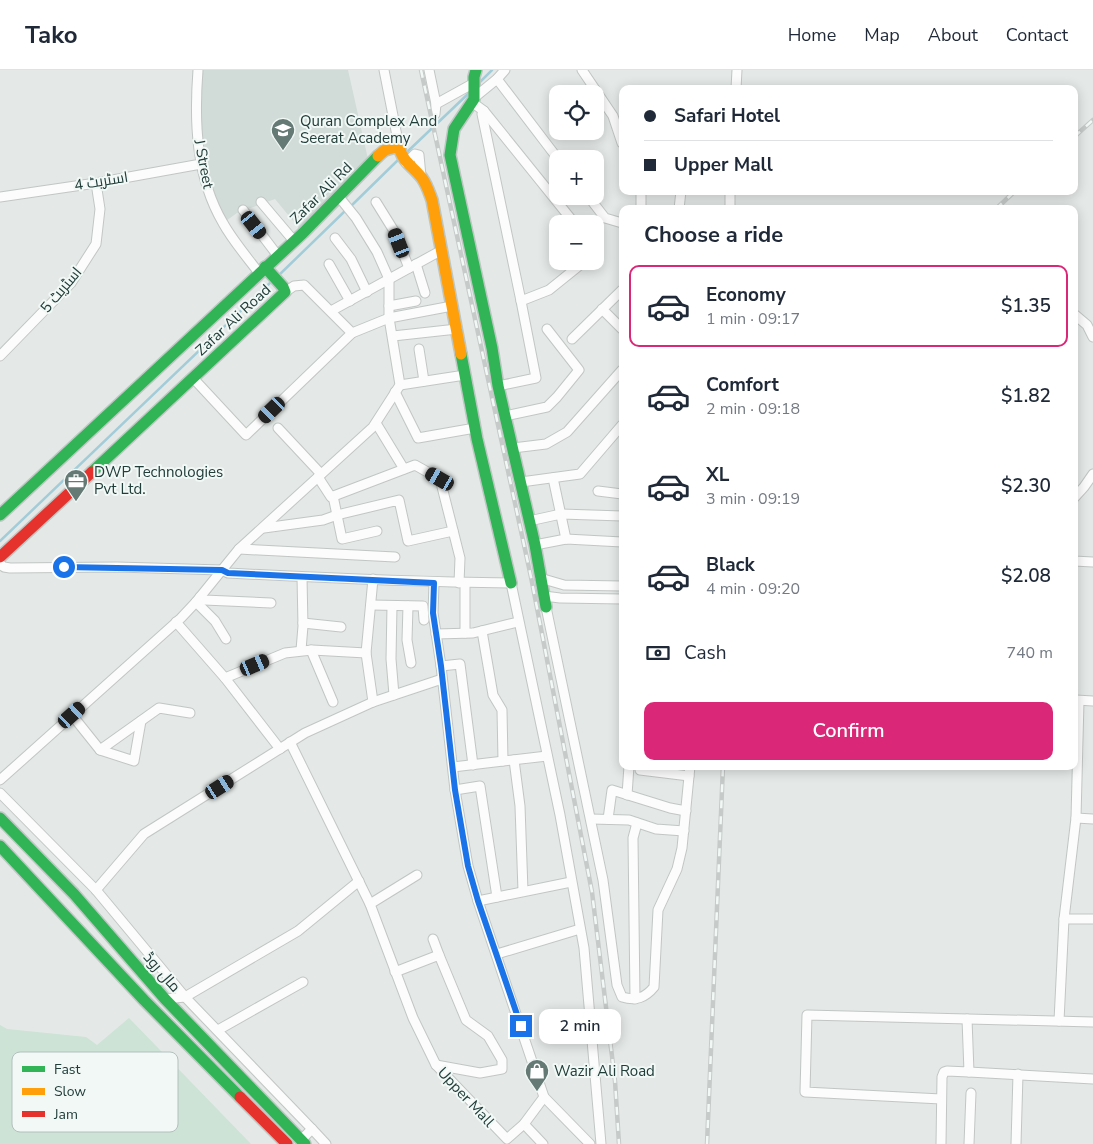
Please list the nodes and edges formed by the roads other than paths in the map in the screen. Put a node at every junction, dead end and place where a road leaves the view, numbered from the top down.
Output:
1 (198, 70) edge
2 (384, 70) edge
3 (429, 70) edge
4 (476, 70) edge
5 (505, 70) edge
6 (582, 70) edge
7 (737, 70) edge
8 (497, 79) junction
9 (736, 85) edge
10 (474, 93) junction
11 (436, 104) junction
12 (484, 111) junction
13 (435, 114) dead end
14 (619, 134) edge
15 (551, 150) edge
16 (402, 156) junction
17 (201, 164) junction
18 (96, 183) junction
19 (0, 197) edge
20 (343, 201) junction
21 (261, 202) dead end
22 (376, 202) dead end
23 (595, 205) edge
24 (242, 210) dead end
25 (568, 215) edge
26 (619, 222) edge
27 (335, 238) dead end
28 (294, 241) junction
29 (442, 250) junction
30 (278, 256) junction
31 (329, 264) dead end
32 (412, 266) junction
33 (574, 270) edge
34 (265, 271) junction
35 (389, 279) junction
36 (284, 289) junction
37 (366, 292) junction
38 (425, 293) dead end
39 (619, 293) edge
40 (350, 301) junction
41 (416, 301) dead end
42 (521, 301) junction
43 (389, 306) junction
44 (452, 306) junction
45 (602, 309) junction
46 (331, 312) junction
47 (1078, 317) edge
48 (389, 318) junction
49 (619, 326) edge
50 (457, 329) junction
51 (547, 329) dead end
52 (352, 333) junction
53 (393, 336) junction
54 (1093, 337) edge
55 (572, 339) dead end
56 (419, 349) dead end
57 (0, 356) edge
58 (619, 373) edge
59 (466, 375) junction
60 (193, 378) junction
61 (424, 381) junction
62 (498, 386) junction
63 (398, 388) junction
64 (505, 416) junction
65 (376, 423) junction
66 (278, 428) dead end
67 (476, 428) junction
68 (619, 428) edge
69 (513, 448) junction
70 (404, 469) junction
71 (1093, 474) edge
72 (320, 476) junction
73 (553, 478) junction
74 (521, 482) junction
75 (598, 491) dead end
76 (619, 494) edge
77 (1078, 494) edge
78 (334, 496) junction
79 (0, 514) edge
80 (560, 514) junction
81 (337, 515) junction
82 (619, 516) edge
83 (529, 521) junction
84 (263, 528) junction
85 (377, 531) dead end
86 (453, 531) junction
87 (566, 539) junction
88 (619, 542) edge
89 (535, 545) junction
90 (239, 549) junction
91 (0, 557) edge
92 (395, 557) dead end
93 (1078, 560) edge
94 (1093, 562) edge
95 (0, 564) edge
96 (222, 570) junction
97 (302, 577) junction
98 (540, 578) junction
99 (373, 579) junction
100 (434, 583) junction
101 (462, 583) junction
102 (511, 584) junction
103 (619, 586) edge
104 (619, 599) edge
105 (198, 600) junction
106 (545, 601) junction
107 (271, 603) dead end
108 (370, 605) junction
109 (392, 606) junction
110 (408, 606) junction
111 (424, 620) dead end
112 (176, 622) junction
113 (518, 622) junction
114 (303, 623) junction
115 (340, 627) dead end
116 (482, 631) junction
117 (464, 633) junction
118 (436, 634) junction
119 (226, 638) dead end
120 (301, 650) junction
121 (311, 650) junction
122 (366, 653) junction
123 (411, 663) dead end
124 (441, 666) junction
125 (225, 678) junction
126 (442, 679) junction
127 (394, 695) junction
128 (1078, 700) edge
129 (1093, 701) edge
130 (333, 702) dead end
131 (373, 702) junction
132 (190, 713) dead end
133 (72, 715) junction
134 (141, 721) junction
135 (290, 742) junction
136 (280, 749) junction
137 (100, 750) junction
138 (547, 756) junction
139 (514, 760) junction
140 (503, 761) junction
141 (473, 765) junction
142 (453, 768) junction
143 (629, 770) edge
144 (640, 770) dead end
145 (1076, 770) edge
146 (689, 771) edge
147 (0, 780) edge
148 (455, 790) junction
149 (0, 793) edge
150 (627, 795) junction
151 (686, 811) junction
152 (0, 818) edge
153 (1076, 818) junction
154 (591, 819) junction
155 (608, 819) junction
156 (1093, 819) edge
157 (637, 823) junction
158 (684, 831) junction
159 (0, 846) edge
160 (418, 875) dead end
161 (359, 881) junction
162 (571, 882) junction
163 (96, 890) junction
164 (523, 891) junction
165 (497, 896) junction
166 (478, 901) junction
167 (370, 904) junction
168 (1064, 919) junction
169 (1093, 919) edge
170 (580, 930) junction
171 (432, 939) dead end
172 (497, 954) junction
173 (439, 955) junction
174 (395, 972) junction
175 (303, 982) dead end
176 (185, 997) junction
177 (165, 999) junction
178 (635, 999) junction
179 (180, 1014) junction
180 (967, 1019) junction
181 (1059, 1021) junction
182 (1093, 1022) edge
183 (218, 1030) junction
184 (436, 1065) junction
185 (969, 1072) junction
186 (1018, 1074) junction
187 (1093, 1079) edge
188 (971, 1093) dead end
189 (544, 1097) junction
190 (941, 1099) junction
191 (524, 1124) junction
192 (312, 1129) junction
193 (303, 1142) edge
194 (505, 1142) edge
195 (287, 1144) edge
196 (326, 1144) edge
197 (543, 1144) edge
198 (590, 1144) edge
199 (601, 1144) edge
200 (941, 1144) edge
201 (969, 1144) edge
202 (1016, 1144) edge

1 - 17 street, J Street
2 - 16 street
3 - 11 street
4 - 10 street
5 - 8 street
6 - 14 street
7 - 9 street
8 - 10 street
8 - 15 street
10 - 11 street
10 - 12 street
10 - 62 street
11 - 13 street
12 - 25 street
12 - 42 street
16 - 20 street, Zafar Ali Rd
16 - 29 street
17 - 18 street, اسٹریٹ 4
17 - 34 street, J Street
18 - 19 street, اسٹریٹ 4
18 - 57 street, اسٹریٹ 5
20 - 28 street, Zafar Ali Rd
20 - 35 street
21 - 28 street
22 - 32 street
23 - 26 street
24 - 30 street
27 - 37 street
28 - 30 street, Zafar Ali Rd
29 - 32 street
29 - 44 street
30 - 34 street, Zafar Ali Rd
31 - 40 street
32 - 35 street
32 - 38 street
33 - 42 street
34 - 36 street, Zafar Ali Road
34 - 79 street, Zafar Ali Road
35 - 37 street
35 - 43 street
36 - 46 street
36 - 60 street, Zafar Ali Road
37 - 40 street
39 - 45 street
40 - 46 street
41 - 43 street
42 - 62 street
43 - 48 street
44 - 48 street
44 - 50 street
45 - 49 street
45 - 55 street
46 - 52 street
47 - 54 street
48 - 52 street
48 - 53 street
50 - 53 street
50 - 59 street
51 - 64 street
52 - 60 street
53 - 63 street
56 - 61 street
58 - 69 street
59 - 61 street
59 - 67 street
60 - 91 street, Zafar Ali Road
61 - 63 street
62 - 64 street
63 - 65 street
63 - 67 street
64 - 69 street
65 - 70 street
65 - 72 street
66 - 72 street
67 - 102 street
68 - 73 street
69 - 74 street
70 - 78 street
70 - 86 street
71 - 77 street
72 - 78 street
72 - 84 street
73 - 74 street
73 - 80 street
74 - 83 street
75 - 76 street
78 - 81 street
80 - 82 street
80 - 83 street
80 - 87 street
81 - 84 street
81 - 85 street
81 - 86 street
83 - 89 street
84 - 90 street
86 - 101 street
87 - 88 street
87 - 89 street
89 - 98 street
90 - 92 street
90 - 96 street
93 - 94 street
95 - 96 street
96 - 97 street
96 - 105 street
97 - 99 street
97 - 114 street
98 - 103 street
98 - 106 street
99 - 100 street
99 - 108 street
100 - 101 street
100 - 118 street
101 - 102 street
101 - 117 street
102 - 113 street
104 - 106 street
105 - 107 street
105 - 112 street
105 - 119 street
106 - 154 street
108 - 109 street
108 - 122 street
109 - 110 street
109 - 127 street
110 - 111 street
110 - 123 street
112 - 125 street
112 - 133 street
113 - 116 street
113 - 138 street
114 - 115 street
114 - 120 street
116 - 117 street
116 - 140 street
117 - 118 street
118 - 124 street
120 - 121 street
120 - 125 street
121 - 122 street
121 - 130 street
122 - 131 street
124 - 126 street
124 - 141 street
125 - 136 street
126 - 127 street
126 - 142 street
127 - 131 street
128 - 129 street
131 - 135 street
132 - 134 street
133 - 137 street
133 - 147 street
134 - 137 street
134 - 137 street
135 - 136 street
135 - 161 street, Upper Mall
136 - 163 street
138 - 139 street
138 - 162 street
139 - 140 street
139 - 164 street
140 - 141 street
141 - 142 street
142 - 148 street
143 - 150 street
144 - 146 street
145 - 153 street
146 - 151 street
148 - 165 street
148 - 166 street
149 - 163 street
150 - 151 street
150 - 155 street
151 - 158 street
152 - 177 street, مال روڈ
153 - 156 street
153 - 168 street
154 - 155 street
154 - 178 street
155 - 157 street
157 - 158 street
157 - 178 street
158 - 178 street
159 - 195 street
160 - 167 street
161 - 167 street, Upper Mall
161 - 176 street
162 - 164 street
162 - 170 street
163 - 176 street
164 - 165 street
165 - 166 street
166 - 172 street
167 - 174 street, Upper Mall
168 - 169 street
168 - 181 street
170 - 172 street
170 - 199 street
171 - 173 street
172 - 189 street
173 - 174 street
173 - 184 street
174 - 184 street, Upper Mall
175 - 183 street
176 - 177 street
176 - 179 street
176 - 183 street
177 - 179 street, مال روڈ
179 - 193 street, مال روڈ
180 - 181 street
180 - 185 street
180 - 190 street
181 - 182 street
183 - 192 street
184 - 194 street, Upper Mall
185 - 186 street
185 - 190 street
186 - 187 street
186 - 202 street
188 - 201 street
189 - 191 street, Upper Mall
189 - 198 street
190 - 200 street
191 - 194 street, Upper Mall
191 - 197 street
192 - 193 street
192 - 196 street

